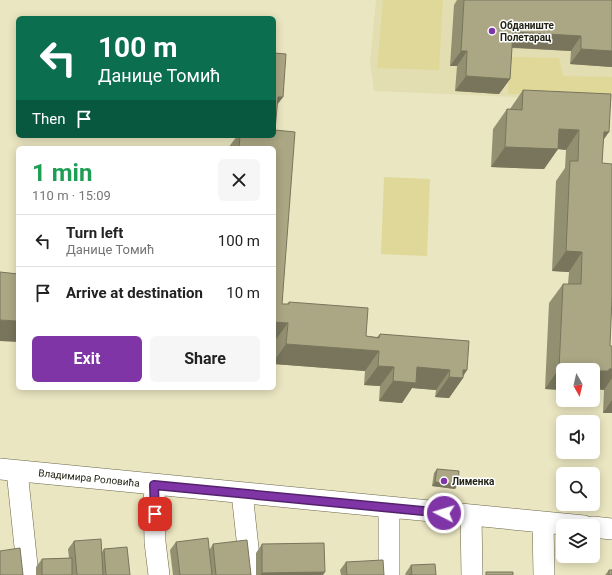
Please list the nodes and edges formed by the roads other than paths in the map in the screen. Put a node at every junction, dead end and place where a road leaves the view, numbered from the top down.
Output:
1 (9, 470) edge
2 (154, 485) junction
3 (242, 493) junction
4 (389, 508) junction
5 (471, 516) junction
6 (543, 522) junction
7 (556, 523) edge
8 (600, 528) edge
9 (612, 529) edge
10 (28, 575) edge
11 (159, 575) edge
12 (251, 575) edge
13 (389, 575) edge
14 (472, 575) edge
15 (544, 575) edge

1 - 2 street, Владимира Роловића
1 - 10 street
2 - 3 street, Владимира Роловића
2 - 11 street
3 - 4 street, Владимира Роловића
3 - 12 street
4 - 5 street, Владимира Роловића
4 - 13 street
5 - 6 street, Владимира Роловића
5 - 14 street
6 - 7 street, Владимира Роловића
6 - 15 street
8 - 9 street

